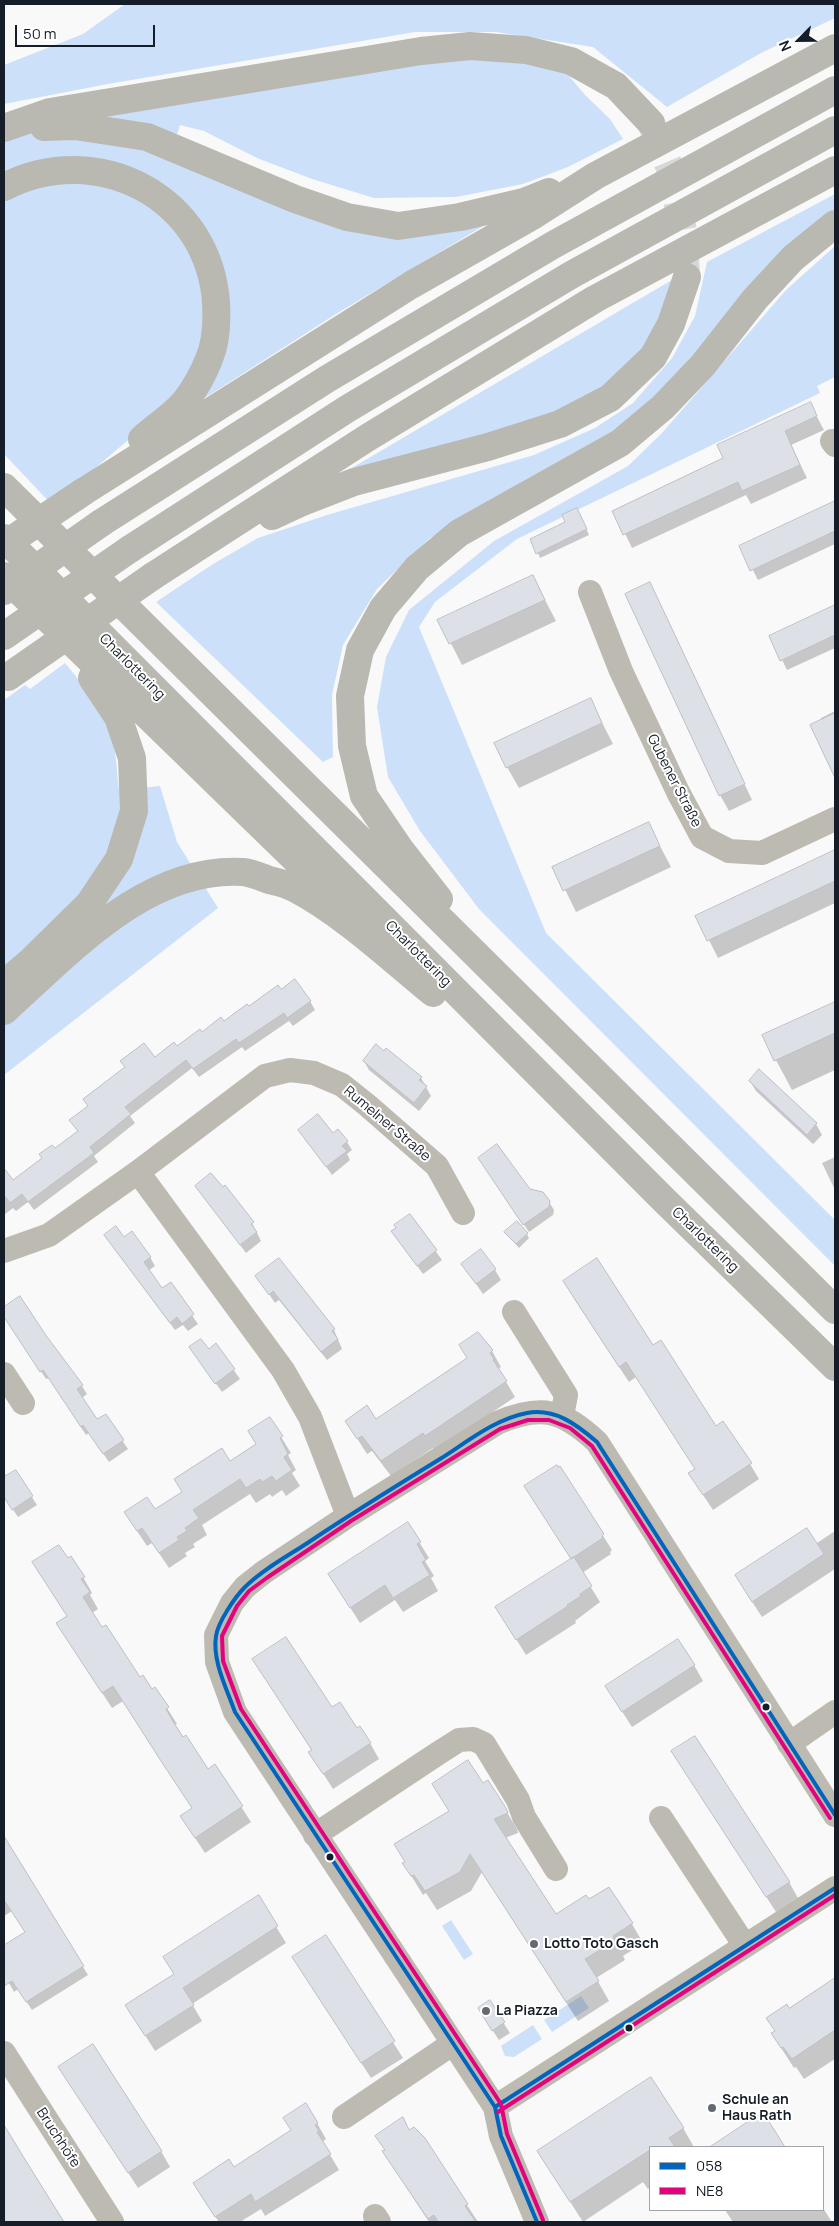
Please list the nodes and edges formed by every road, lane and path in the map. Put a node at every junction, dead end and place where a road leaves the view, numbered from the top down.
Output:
1 (835, 48) edge
2 (835, 90) edge
3 (651, 123) tunnel mouth
4 (4, 127) edge
5 (835, 130) edge
6 (835, 170) edge
7 (596, 176) junction
8 (4, 187) edge
9 (835, 224) edge
10 (686, 277) tunnel mouth
11 (4, 473) edge
12 (83, 492) junction
13 (11, 495) edge
14 (4, 538) edge
15 (4, 545) edge
16 (4, 576) edge
17 (153, 576) junction
18 (4, 591) edge
19 (590, 592) dead end
20 (50, 621) junction
21 (4, 636) edge
22 (6, 678) edge
23 (835, 819) edge
24 (504, 983) junction
25 (4, 984) edge
26 (433, 993) junction
27 (4, 1011) edge
28 (138, 1172) junction
29 (662, 1199) junction
30 (463, 1213) dead end
31 (4, 1251) edge
32 (835, 1310) edge
33 (514, 1312) dead end
34 (835, 1367) edge
35 (4, 1374) edge
36 (23, 1404) dead end
37 (562, 1416) junction
38 (348, 1516) junction
39 (835, 1712) edge
40 (789, 1744) junction
41 (835, 1815) edge
42 (661, 1818) dead end
43 (315, 1835) junction
44 (556, 1869) dead end
45 (835, 1888) edge
46 (745, 1946) junction
47 (452, 2044) junction
48 (4, 2053) edge
49 (495, 2107) junction
50 (344, 2117) dead end
51 (112, 2222) edge
52 (537, 2222) edge

1 - 7 highway
2 - 18 highway, bridge
3 - 4 highway
4 - 7 highway
5 - 21 highway, bridge
6 - 17 highway
7 - 12 highway
8 - 12 highway
9 - 24 highway
10 - 17 highway
11 - 13 highway
12 - 15 highway, bridge
13 - 24 highway
14 - 29 highway, Charlottering
16 - 20 highway
17 - 22 highway, bridge
19 - 23 street, Gubener Straße
20 - 25 highway
20 - 26 highway
24 - 32 highway
26 - 27 highway
26 - 29 highway
28 - 30 street, Rumelner Straße
28 - 31 street, Rumelner Straße
28 - 38 street
29 - 34 highway, Charlottering
33 - 37 street
35 - 36 street
37 - 38 street
37 - 40 street
38 - 43 street
39 - 40 street
40 - 41 street
42 - 46 street
43 - 44 street
43 - 47 street
45 - 46 street
46 - 49 street
47 - 49 street
47 - 50 street
48 - 51 street, Bruchhöfe
49 - 52 street

